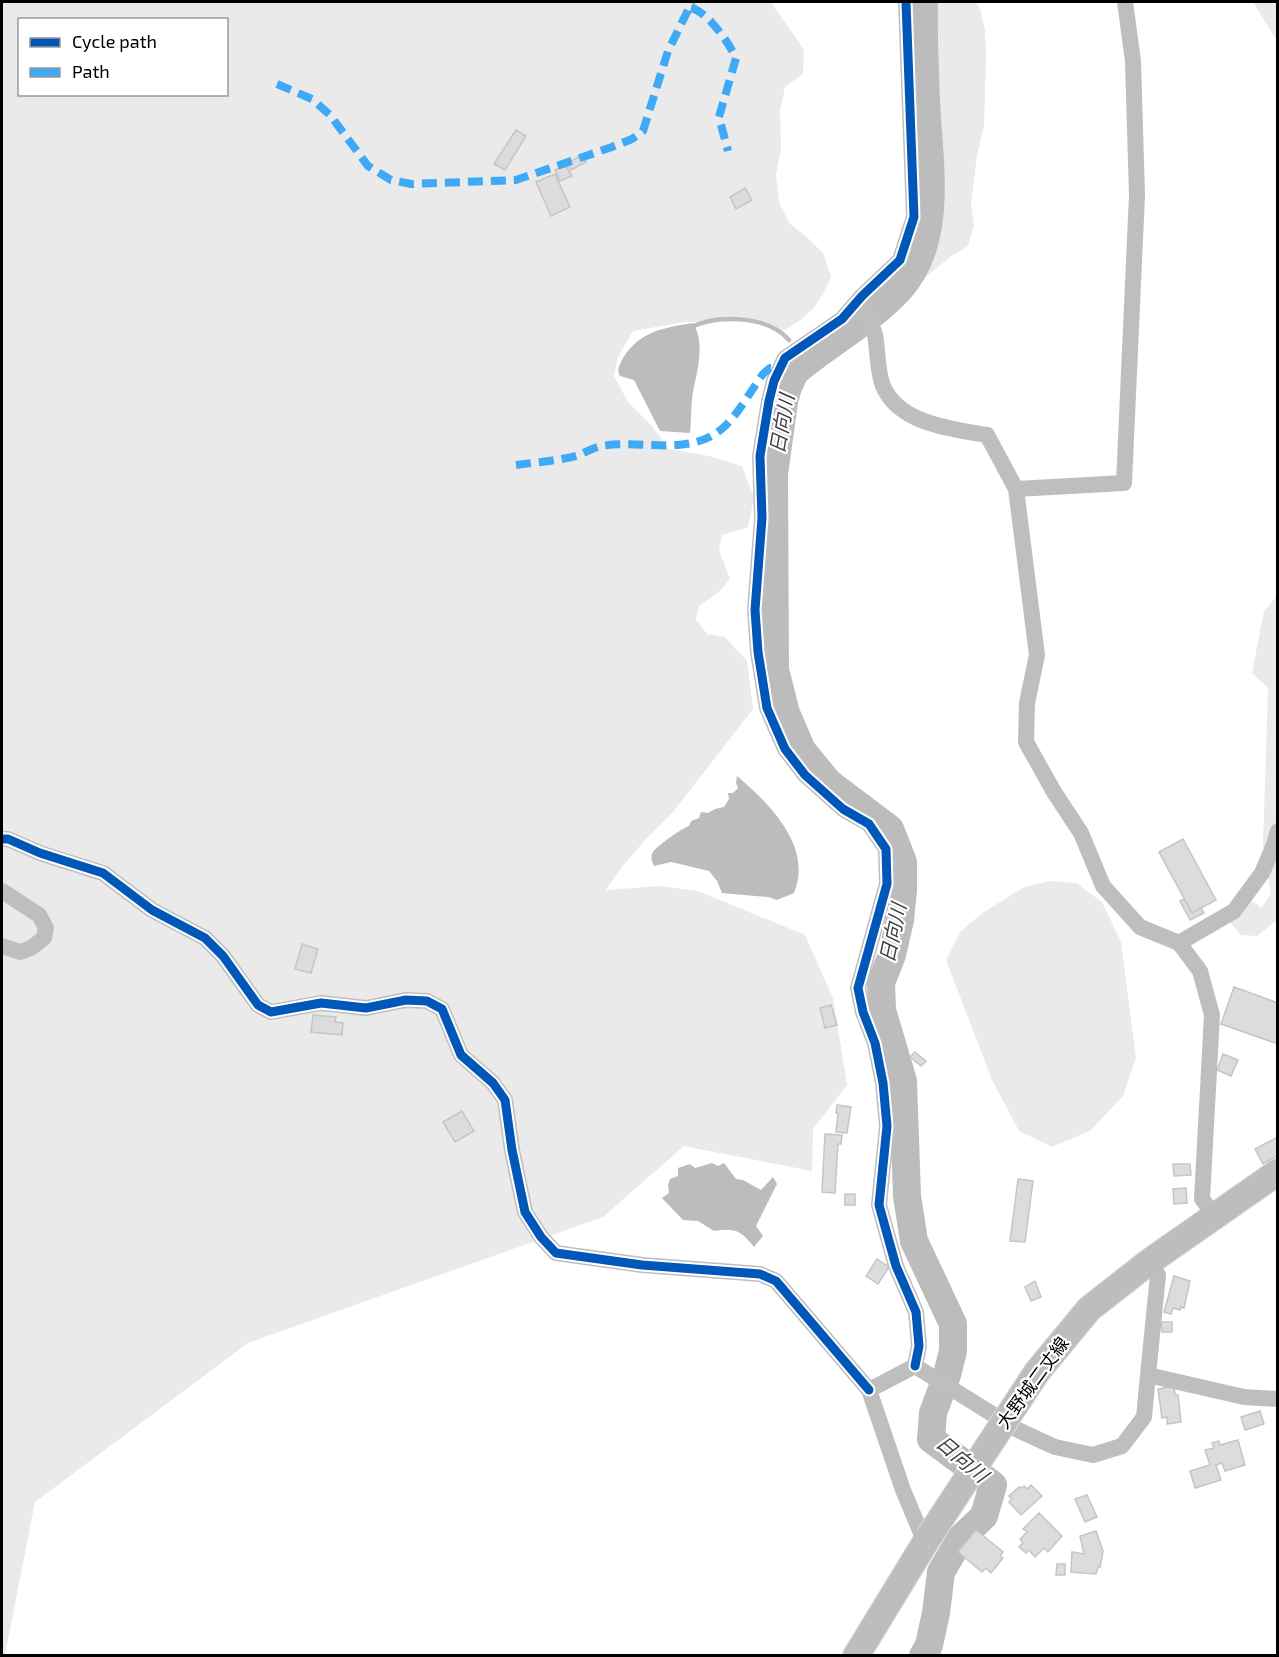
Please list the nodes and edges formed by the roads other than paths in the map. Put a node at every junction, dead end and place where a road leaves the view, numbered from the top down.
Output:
1 (906, 2) edge
2 (1125, 2) edge
3 (862, 296) junction
4 (1016, 489) junction
5 (1278, 831) edge
6 (2, 839) edge
7 (2, 891) edge
8 (1179, 943) junction
9 (2, 946) edge
10 (1278, 1173) edge
11 (1215, 1216) junction
12 (1149, 1262) junction
13 (921, 1370) junction
14 (1149, 1375) junction
15 (869, 1390) junction
16 (1278, 1399) edge
17 (928, 1538) junction
18 (856, 1656) edge

1 - 3 street
2 - 4 street
3 - 4 street
3 - 13 street
4 - 8 street
5 - 8 street
6 - 15 street
7 - 9 street
8 - 11 street
10 - 11 main road, 大野城二丈線
11 - 12 main road, 大野城二丈線
12 - 14 street
12 - 17 main road, 大野城二丈線, bridge
13 - 14 street
13 - 15 street
14 - 16 street
15 - 17 street
17 - 18 main road, 大野城二丈線

